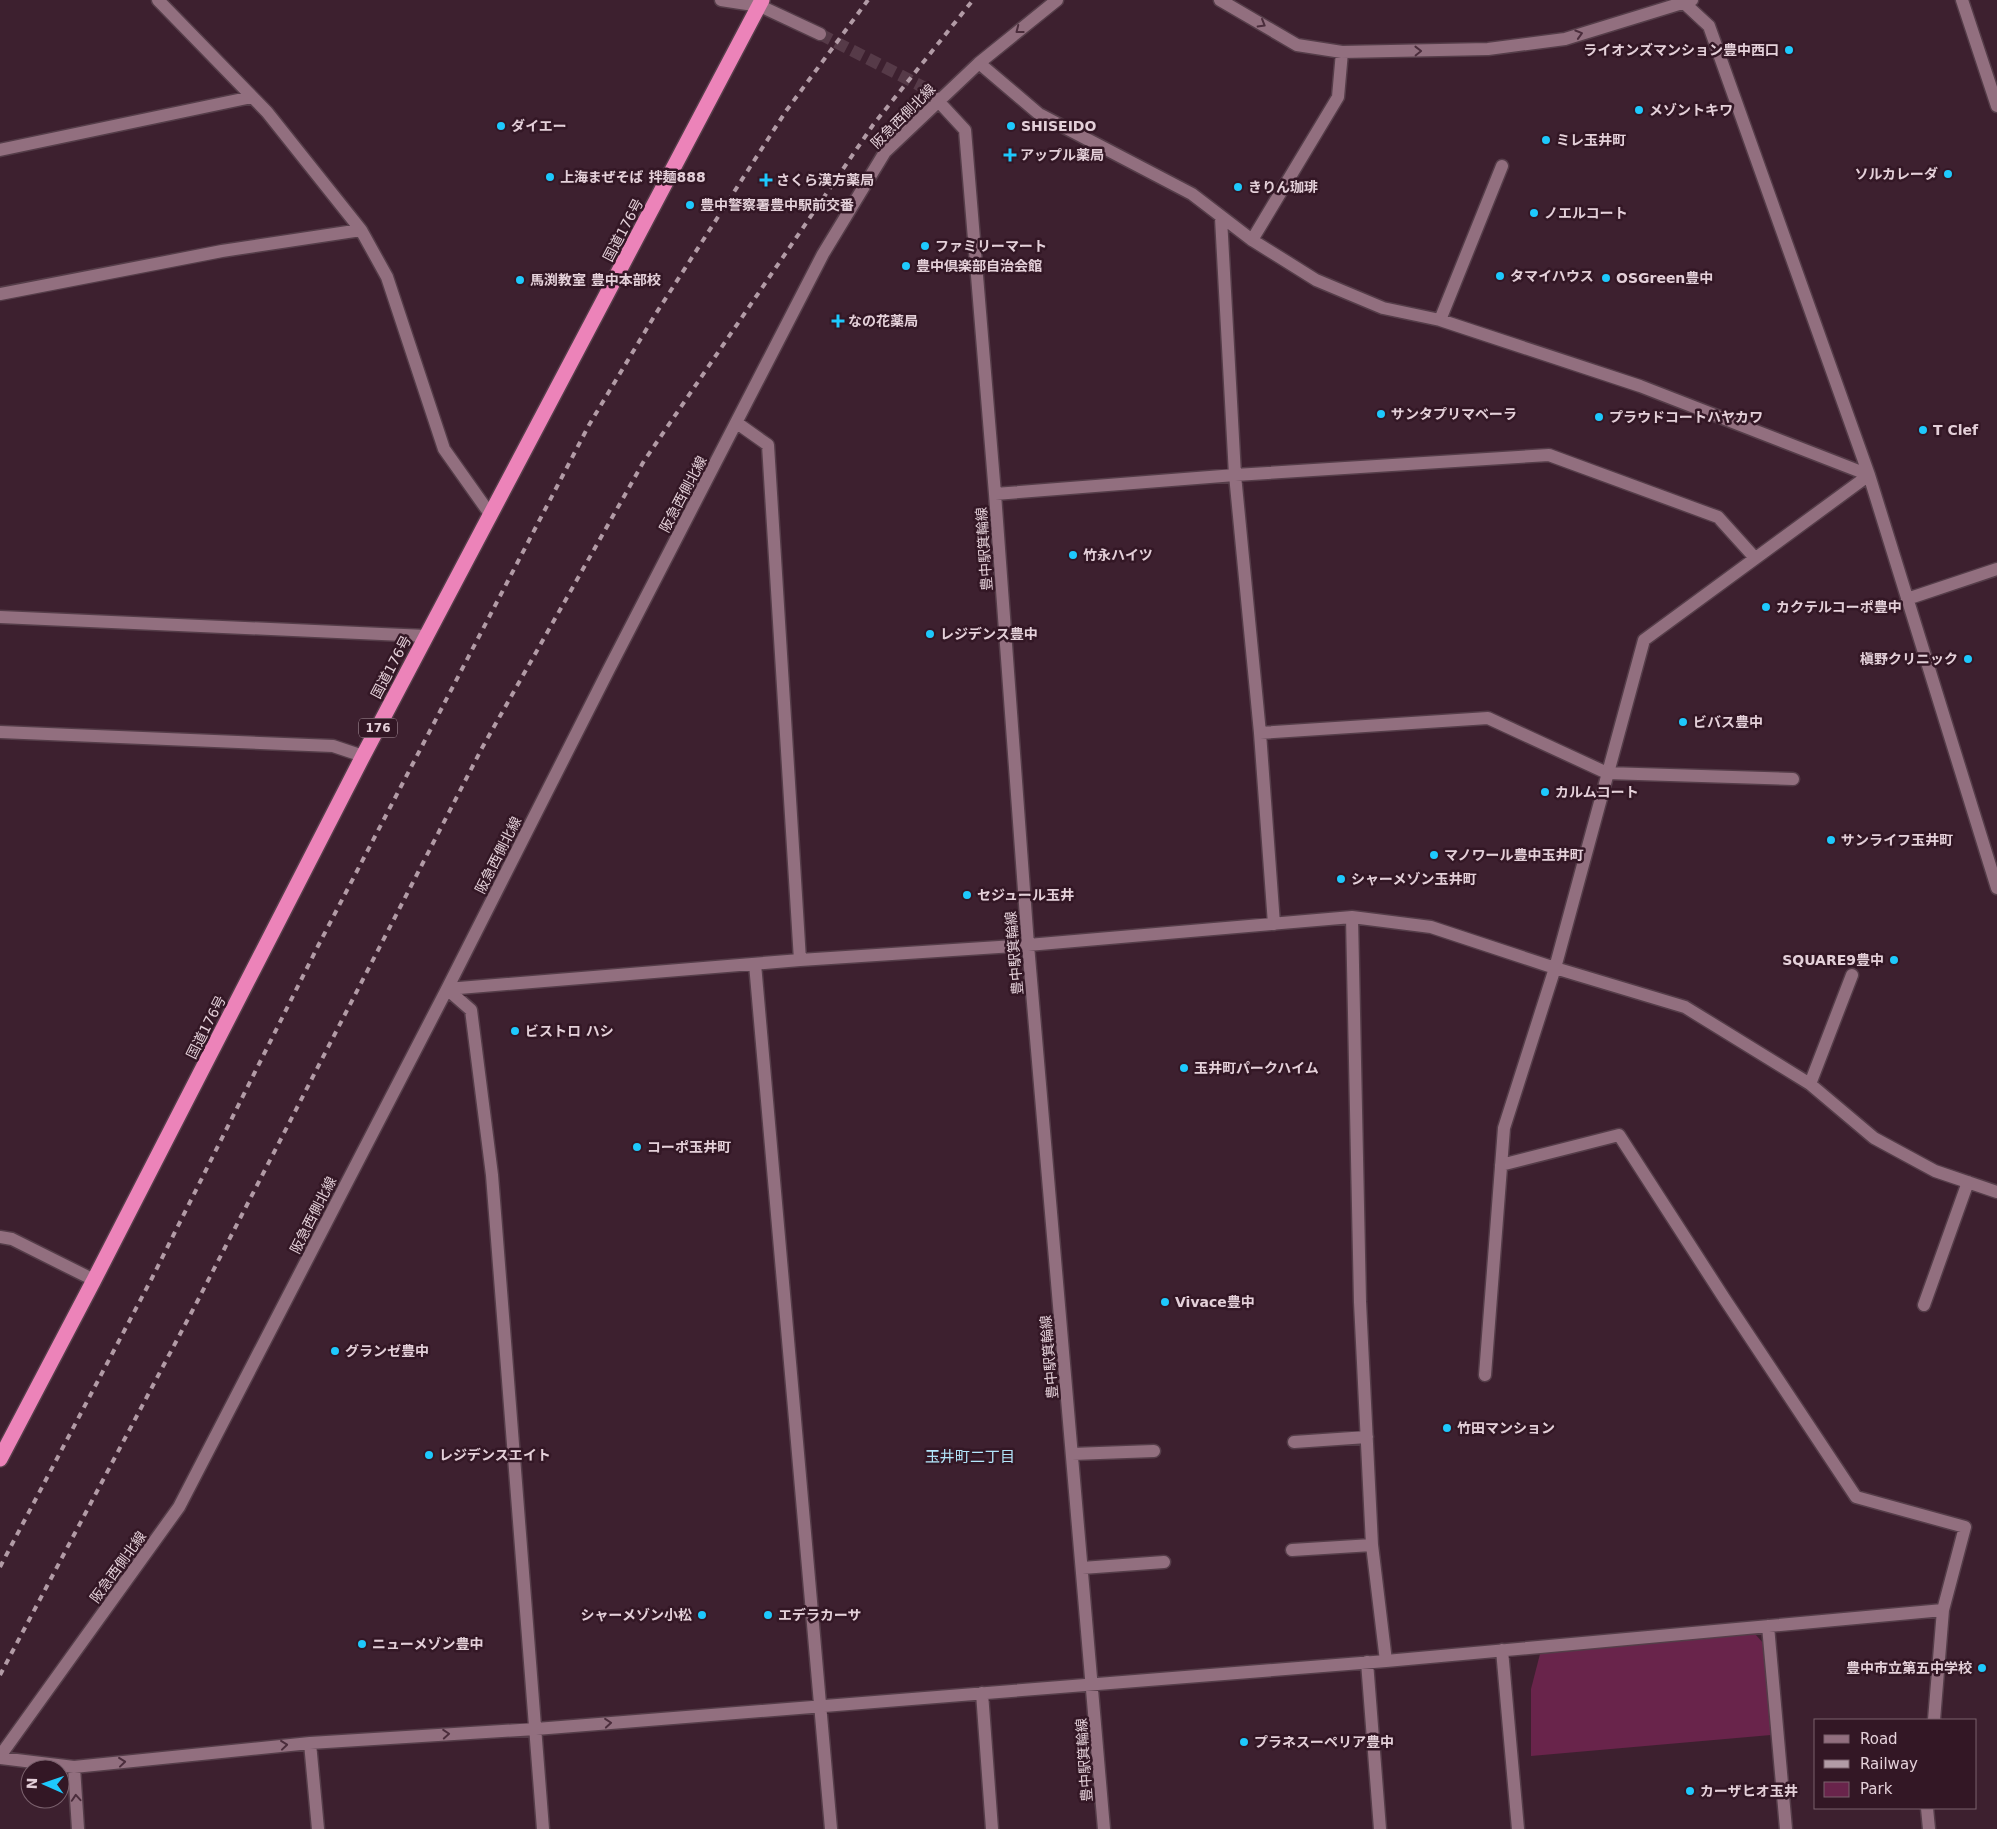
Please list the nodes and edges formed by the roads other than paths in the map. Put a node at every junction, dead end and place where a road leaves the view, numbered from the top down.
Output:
1 (158, 0) edge
2 (721, 0) edge
3 (1057, 0) edge
4 (1220, 0) edge
5 (1962, 0) edge
6 (1685, 1) edge
7 (761, 3) edge
8 (820, 34) tunnel mouth
9 (1342, 52) junction
10 (979, 63) junction
11 (927, 89) tunnel mouth
12 (252, 97) junction
13 (938, 101) junction
14 (1997, 106) edge
15 (0, 150) edge
16 (1502, 166) dead end
17 (1221, 218) junction
18 (361, 230) junction
19 (1252, 240) junction
20 (0, 294) edge
21 (1440, 320) junction
22 (737, 423) junction
23 (1235, 475) junction
24 (1869, 475) junction
25 (995, 494) junction
26 (490, 514) junction
27 (1755, 558) junction
28 (1997, 569) edge
29 (1907, 599) junction
30 (0, 617) edge
31 (426, 636) junction
32 (0, 732) edge
33 (1260, 733) junction
34 (363, 756) junction
35 (1608, 773) junction
36 (1793, 779) dead end
37 (1997, 888) edge
38 (1352, 917) junction
39 (1274, 924) junction
40 (1028, 945) junction
41 (800, 960) junction
42 (755, 964) junction
43 (1555, 968) junction
44 (1852, 974) dead end
45 (447, 989) junction
46 (1810, 1084) junction
47 (1501, 1165) junction
48 (1968, 1182) junction
49 (1997, 1192) edge
50 (0, 1237) edge
51 (94, 1280) junction
52 (1924, 1305) dead end
53 (1485, 1374) dead end
54 (1367, 1437) junction
55 (1294, 1442) dead end
56 (1154, 1451) dead end
57 (1072, 1454) junction
58 (0, 1460) edge
59 (1372, 1545) junction
60 (1292, 1550) dead end
61 (1164, 1562) dead end
62 (1082, 1568) junction
63 (1943, 1610) junction
64 (1768, 1626) junction
65 (1502, 1650) junction
66 (1386, 1660) junction
67 (1367, 1662) junction
68 (1093, 1683) junction
69 (982, 1693) junction
70 (821, 1705) junction
71 (1934, 1719) edge
72 (536, 1729) junction
73 (310, 1743) junction
74 (0, 1757) edge
75 (74, 1767) junction
76 (1927, 1809) edge
77 (78, 1829) edge
78 (318, 1829) edge
79 (543, 1829) edge
80 (831, 1829) edge
81 (992, 1829) edge
82 (1104, 1829) edge
83 (1380, 1829) edge
84 (1518, 1829) edge
85 (1786, 1829) edge
86 (1929, 1829) edge

1 - 12 street
2 - 7 street
3 -> 10 street, 阪急西側北線
4 -> 9 street
5 - 14 street
9 -> 6 street
6 - 24 street
7 - 8 street
7 - 26 highway, 国道176号 / 176
9 - 19 street
10 - 13 street, 阪急西側北線
10 - 17 street
11 - 13 street, 豊中駅箕輪線
12 - 15 street
12 - 18 street
13 - 22 street, 阪急西側北線
13 - 25 street, 豊中駅箕輪線
16 - 21 street
17 - 19 street
17 - 23 street
18 - 20 street
18 - 26 street
19 - 21 street
21 - 24 street
22 - 41 street
22 - 45 street, 阪急西側北線
23 - 25 street
23 - 27 street
23 - 33 street
24 - 27 street
24 - 29 street
25 - 40 street, 豊中駅箕輪線
26 - 31 highway, 国道176号 / 176
27 - 35 street
28 - 29 street
29 - 37 street
30 - 31 street
31 - 34 highway, 国道176号 / 176
32 - 34 street
33 - 35 street
33 - 39 street
34 - 51 highway, 国道176号 / 176
35 - 36 street
35 - 43 street
38 - 39 street
38 - 43 street
38 - 54 street
39 - 40 street
40 - 41 street
40 - 57 street, 豊中駅箕輪線
41 - 42 street
42 - 45 street
42 - 70 street
43 - 46 street
43 - 47 street
44 - 46 street
45 - 72 street
45 - 74 street, 阪急西側北線
46 - 48 street
47 - 53 street
47 - 63 street
48 - 49 street
48 - 52 street
50 - 51 street
51 - 58 highway, 国道176号 / 176
54 - 55 street
54 - 59 street
56 - 57 street
57 - 62 street, 豊中駅箕輪線
59 - 60 street
59 - 66 street
61 - 62 street
62 - 68 street, 豊中駅箕輪線
63 - 64 street
63 - 71 street
64 - 65 street
64 - 85 street
65 - 66 street
65 - 84 street
66 - 67 street
67 - 68 street
67 - 83 street
68 - 69 street
68 - 82 street, 豊中駅箕輪線
69 - 70 street
69 - 81 street
72 -> 70 street
70 - 80 street
73 -> 72 street
72 - 79 street
75 -> 73 street
73 - 78 street
74 - 75 street
77 -> 75 street
76 - 86 street

